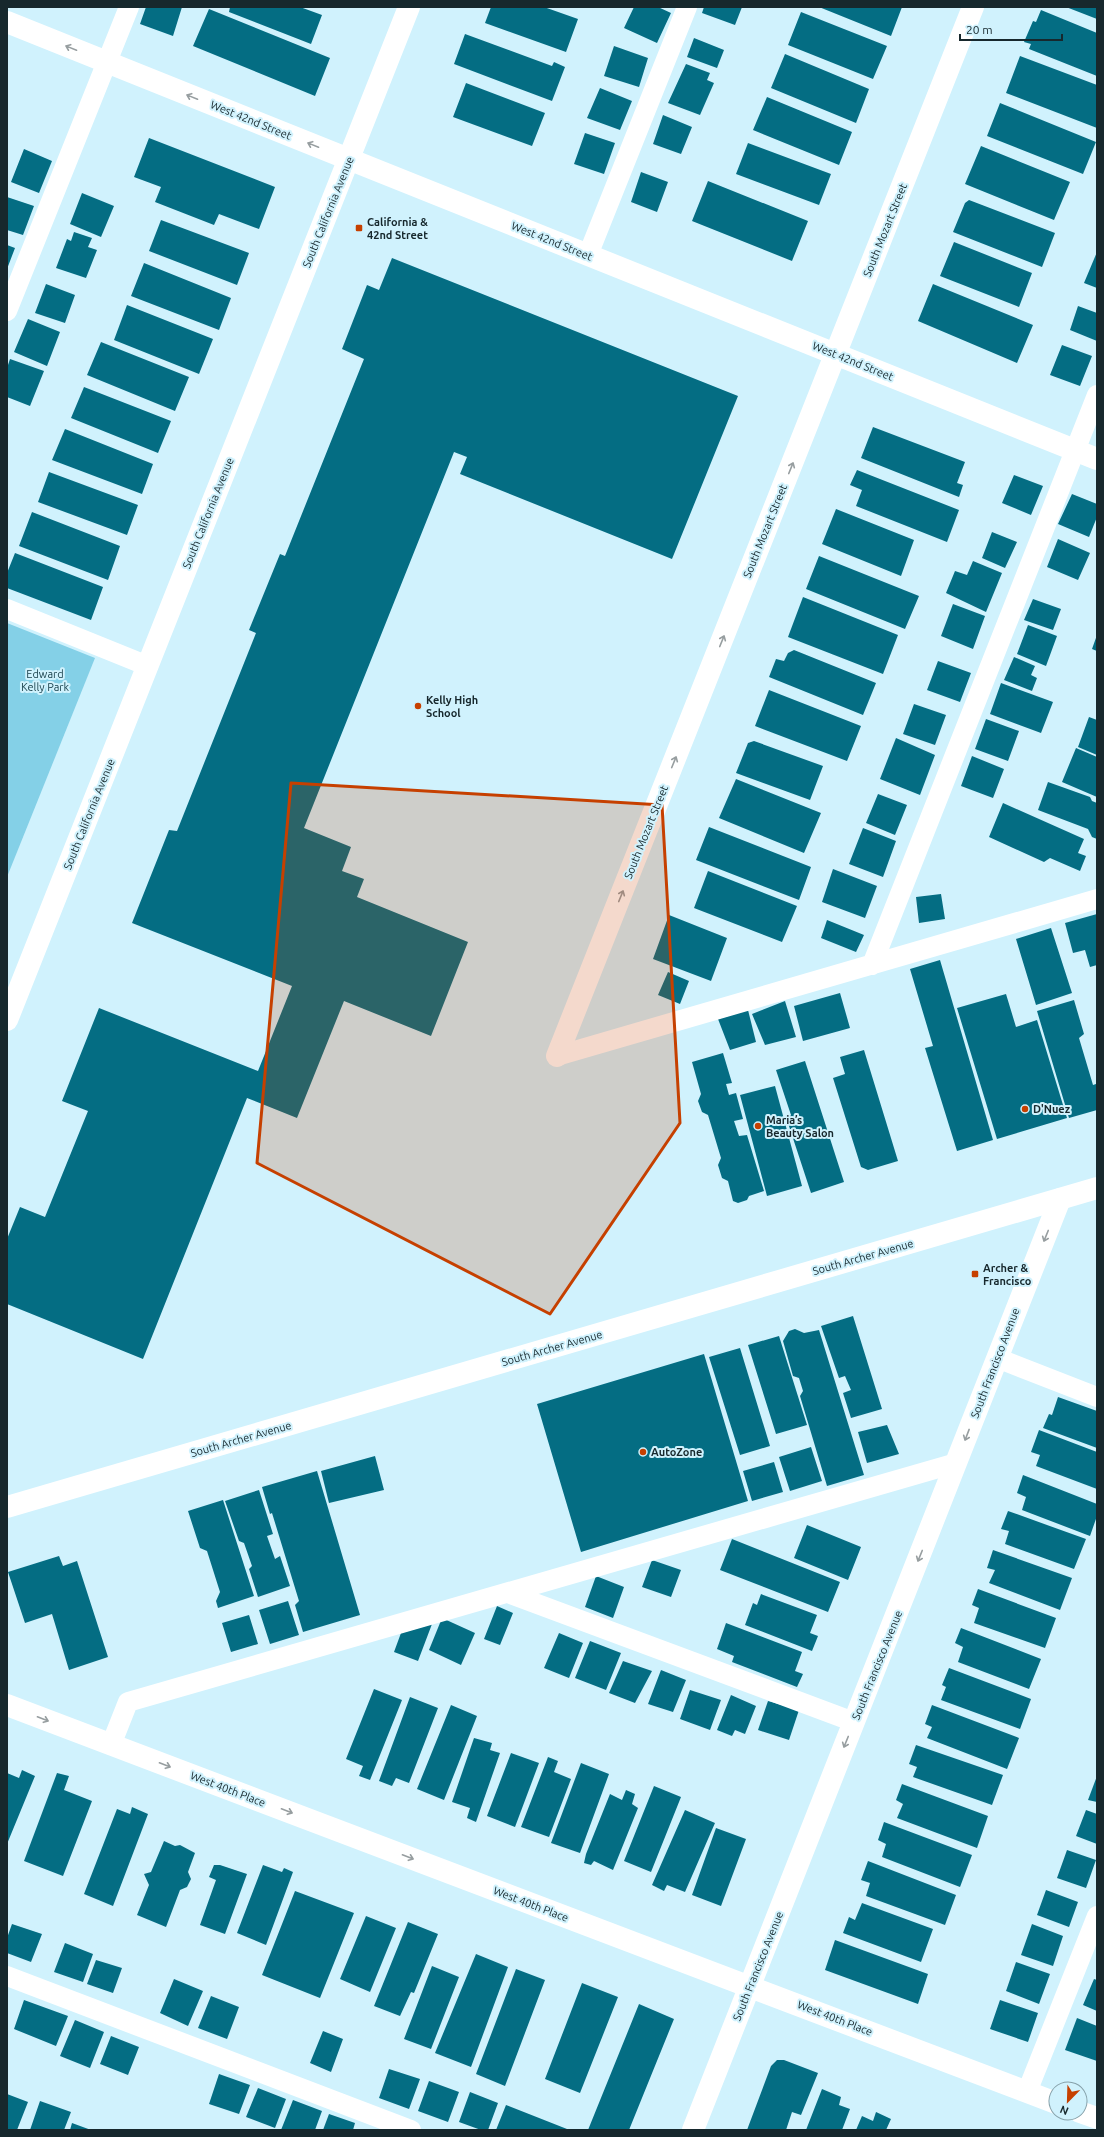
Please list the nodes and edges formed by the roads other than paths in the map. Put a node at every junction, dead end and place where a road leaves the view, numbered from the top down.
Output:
1 (129, 7) edge
2 (409, 7) edge
3 (687, 7) edge
4 (973, 7) edge
5 (7, 22) edge
6 (107, 63) junction
7 (349, 160) junction
8 (588, 255) junction
9 (7, 311) edge
10 (836, 354) junction
11 (1097, 395) edge
12 (1075, 450) junction
13 (1097, 459) edge
14 (7, 609) edge
15 (148, 666) junction
16 (1097, 899) edge
17 (872, 965) junction
18 (7, 1020) edge
19 (558, 1056) joint
20 (1097, 1188) edge
21 (1060, 1199) junction
22 (997, 1358) junction
23 (1097, 1397) edge
24 (956, 1463) junction
25 (7, 1507) edge
26 (508, 1593) junction
27 (8, 1709) edge
28 (854, 1722) junction
29 (111, 1745) junction
30 (1097, 1916) edge
31 (7, 1976) edge
32 (750, 1987) junction
33 (1028, 2092) junction
34 (1048, 2100) edge
35 (411, 2130) edge
36 (693, 2130) edge

1 - 6 lane
2 - 7 street, South California Avenue
3 - 8 lane
4 - 10 street, South Mozart Street
6 -> 5 street, West 42nd Street
7 -> 6 street, West 42nd Street
6 - 9 lane
7 - 8 street, West 42nd Street
7 - 15 street, South California Avenue
8 - 10 street, West 42nd Street
10 - 12 street, West 42nd Street
19 -> 10 street, South Mozart Street
11 - 12 lane
12 - 13 street, West 42nd Street
12 - 17 lane
14 - 15 lane
15 - 18 street, South California Avenue
16 - 17 lane
17 - 19 lane
20 - 21 street, South Archer Avenue
21 -> 22 street, South Francisco Avenue
21 - 25 street, South Archer Avenue
22 - 23 lane
22 -> 24 street, South Francisco Avenue
24 - 26 lane
24 -> 28 street, South Francisco Avenue
26 - 28 lane
26 - 29 lane
27 -> 29 street, West 40th Place
28 -> 32 street, South Francisco Avenue
29 -> 32 street, West 40th Place
30 - 33 lane
31 - 35 lane
32 - 33 street, West 40th Place
32 - 36 street, South Francisco Avenue
33 - 34 street, West 40th Place

